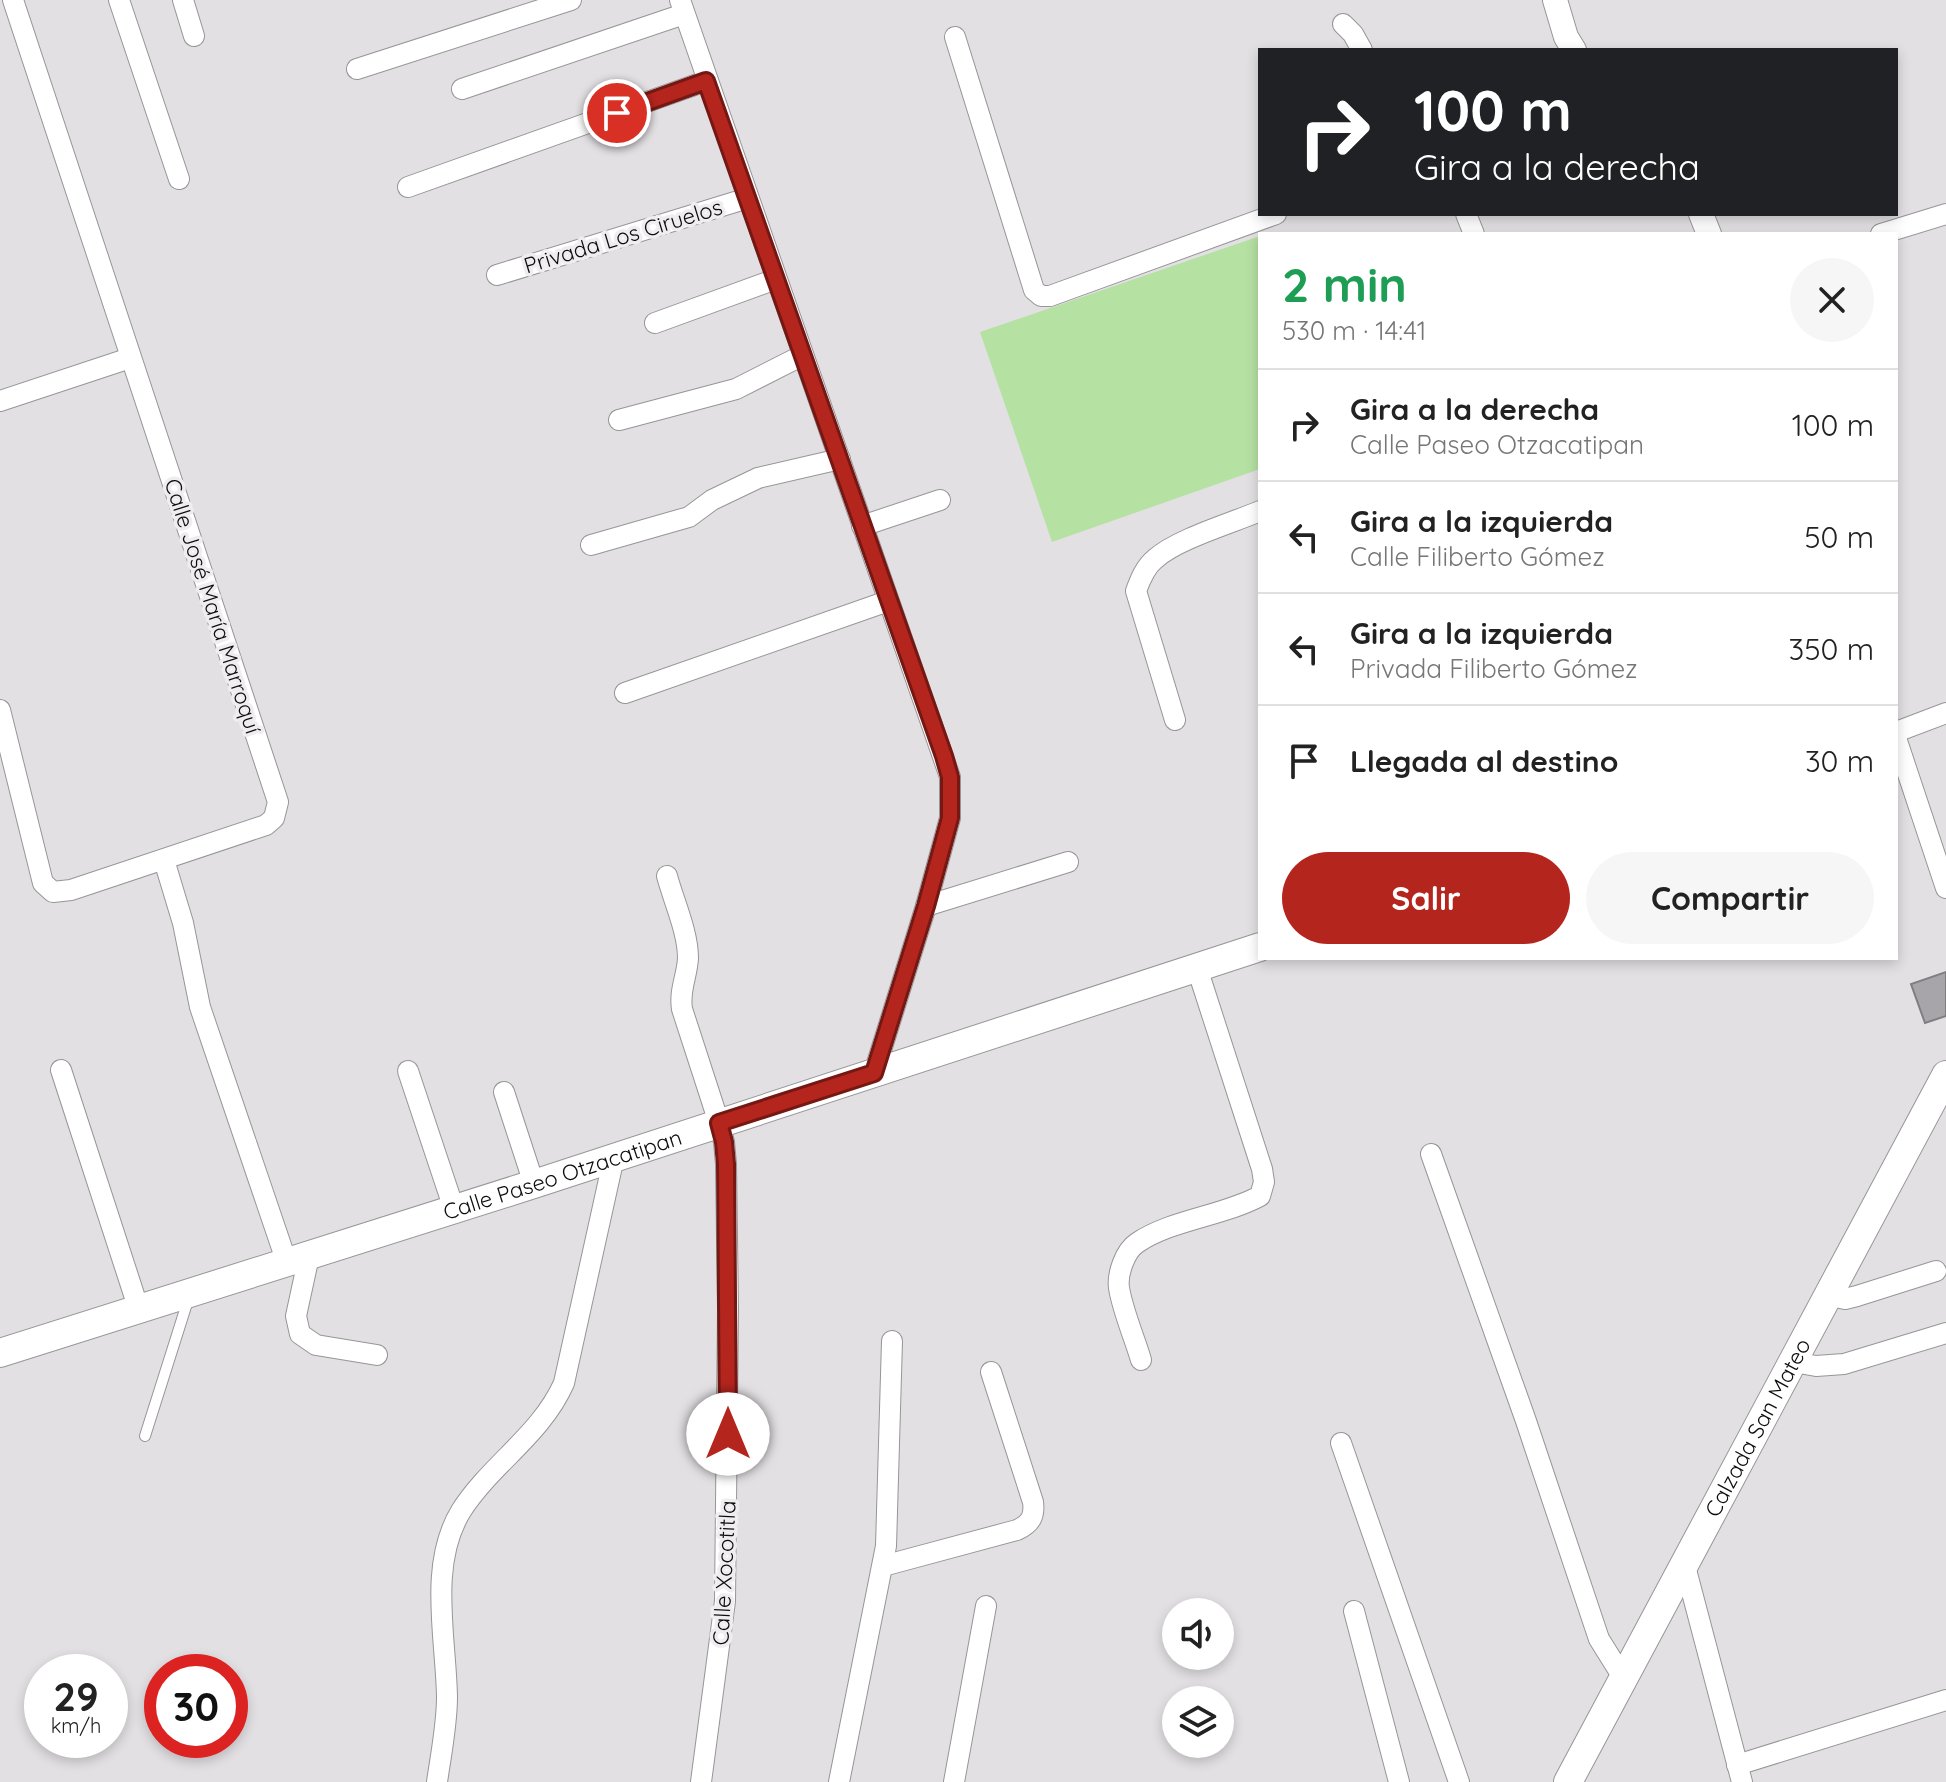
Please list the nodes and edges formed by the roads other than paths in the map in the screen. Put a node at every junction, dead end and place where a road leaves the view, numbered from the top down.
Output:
1 (13, 0) edge
2 (119, 0) edge
3 (183, 0) edge
4 (571, 0) edge
5 (1555, 0) edge
6 (682, 7) edge
7 (1343, 24) dead end
8 (194, 36) dead end
9 (955, 37) dead end
10 (1361, 48) edge
11 (1573, 48) edge
12 (357, 69) dead end
13 (706, 81) junction
14 (462, 89) dead end
15 (179, 179) dead end
16 (408, 187) dead end
17 (748, 198) junction
18 (1946, 214) edge
19 (1270, 216) edge
20 (1888, 232) edge
21 (497, 275) dead end
22 (776, 279) junction
23 (655, 323) dead end
24 (803, 355) junction
25 (130, 358) junction
26 (0, 401) edge
27 (619, 420) dead end
28 (840, 459) junction
29 (940, 500) dead end
30 (1258, 512) edge
31 (862, 526) junction
32 (591, 545) dead end
33 (888, 601) junction
34 (625, 693) dead end
35 (1946, 713) edge
36 (1, 718) edge
37 (1175, 720) dead end
38 (1898, 731) edge
39 (1898, 744) edge
40 (164, 860) junction
41 (1068, 862) dead end
42 (667, 876) dead end
43 (1946, 888) edge
44 (926, 906) junction
45 (1258, 948) edge
46 (1197, 968) junction
47 (61, 1070) dead end
48 (408, 1071) dead end
49 (874, 1073) junction
50 (1946, 1075) edge
51 (504, 1092) dead end
52 (719, 1123) junction
53 (1431, 1154) dead end
54 (614, 1157) junction
55 (534, 1184) junction
56 (454, 1209) junction
57 (298, 1259) junction
58 (1936, 1271) dead end
59 (189, 1295) junction
60 (1830, 1296) junction
61 (139, 1310) junction
62 (1946, 1333) edge
63 (892, 1341) dead end
64 (0, 1353) edge
65 (377, 1355) dead end
66 (1141, 1360) dead end
67 (1794, 1362) junction
68 (991, 1372) dead end
69 (145, 1436) dead end
70 (1341, 1443) dead end
71 (883, 1566) junction
72 (1685, 1566) junction
73 (986, 1606) dead end
74 (1354, 1611) dead end
75 (1624, 1679) junction
76 (1946, 1700) edge
77 (1739, 1773) edge
78 (1452, 1780) edge
79 (437, 1782) edge
80 (701, 1782) edge
81 (839, 1782) edge
82 (954, 1782) edge
83 (1399, 1782) edge
84 (1568, 1782) edge

1 - 25 street, Calle José María Marroquí
2 - 15 street
3 - 8 street
4 - 12 street
5 - 11 street
6 - 13 street
6 - 14 street
7 - 10 street
9 - 19 street
13 - 16 street
13 - 17 street
17 - 21 street, Privada Los Ciruelos
17 - 22 street
18 - 20 street
22 - 23 street
22 - 24 street
24 - 27 street
24 - 28 street
25 - 26 street
25 - 40 street, Calle José María Marroquí
28 - 31 street
28 - 32 street
29 - 31 street
30 - 37 street
31 - 33 street
33 - 34 street
33 - 44 street
35 - 38 street
36 - 40 street, Calle José María Marroquí
39 - 43 street
40 - 57 street
41 - 44 street
42 - 52 street, Calle Xocotitla
44 - 49 street
45 - 46 main road, Calle Paseo Otzacatipan
46 - 49 main road, Calle Paseo Otzacatipan
46 - 66 street
47 - 61 street
48 - 56 street
49 - 52 main road, Calle Paseo Otzacatipan
50 - 60 main road, Calzada San Mateo
51 - 55 street
52 - 54 main road, Calle Paseo Otzacatipan
52 - 80 street, Calle Xocotitla
53 - 75 street
54 - 55 main road, Calle Paseo Otzacatipan
54 - 79 street
55 - 56 main road, Calle Paseo Otzacatipan
56 - 57 main road, Calle Paseo Otzacatipan
57 - 59 main road, Calle Paseo Otzacatipan
57 - 65 street
58 - 60 street
59 - 61 main road, Calle Paseo Otzacatipan
59 - 69 lane
60 - 67 main road, Calzada San Mateo
61 - 64 main road, Calle Paseo Otzacatipan
62 - 67 street
63 - 71 street
67 - 72 main road, Calzada San Mateo
68 - 71 street
70 - 78 street
71 - 81 street
72 - 75 main road, Calzada San Mateo
72 - 77 street
73 - 82 street
74 - 83 street
75 - 84 main road, Calzada San Mateo
76 - 77 street

